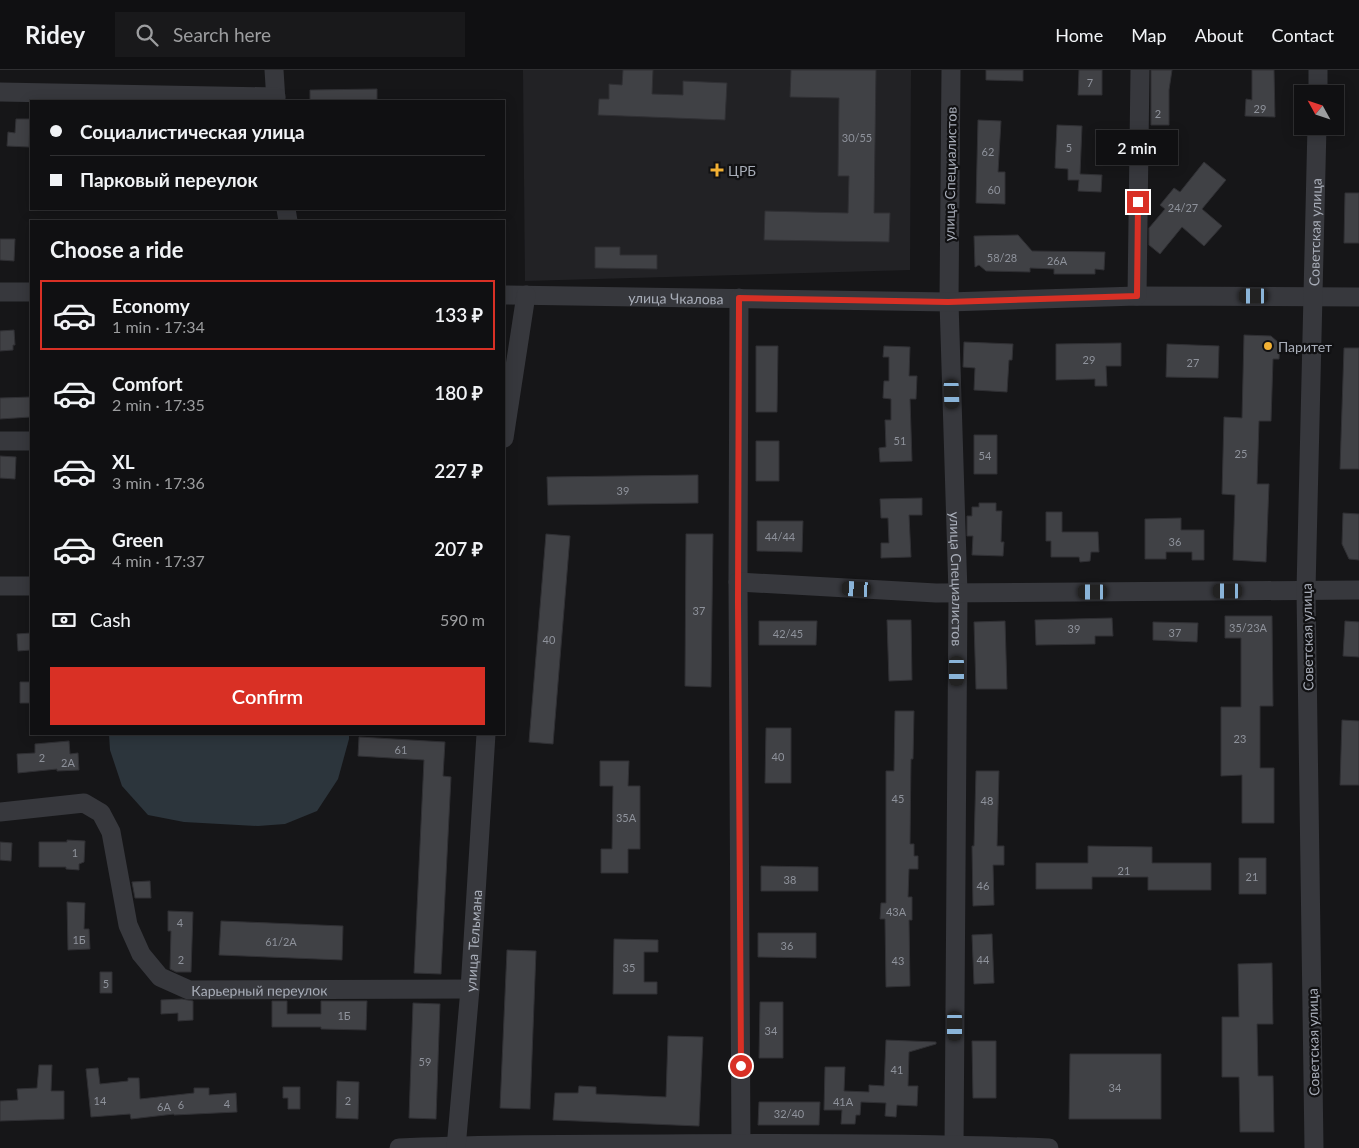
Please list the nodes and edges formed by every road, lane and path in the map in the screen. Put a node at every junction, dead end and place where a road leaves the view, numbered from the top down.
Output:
1 (274, 70) edge
2 (951, 70) edge
3 (1140, 70) edge
4 (1318, 70) edge
5 (1318, 85) edge
6 (0, 92) edge
7 (276, 99) edge
8 (1317, 135) edge
9 (0, 292) edge
10 (30, 292) edge
11 (505, 295) edge
12 (526, 295) junction
13 (1312, 295) junction
14 (1137, 296) junction
15 (1359, 296) edge
16 (739, 298) junction
17 (948, 302) junction
18 (505, 432) edge
19 (0, 441) edge
20 (30, 441) edge
21 (738, 582) junction
22 (0, 586) edge
23 (30, 586) edge
24 (1306, 590) junction
25 (1359, 590) edge
26 (958, 593) junction
27 (486, 735) edge
28 (0, 812) edge
29 (470, 989) junction
30 (741, 1146) edge
31 (954, 1146) edge
32 (456, 1147) edge
33 (399, 1148) edge
34 (1049, 1148) edge
35 (1314, 1148) edge

1 - 7 street
2 - 17 street, улица Специалистов
3 - 14 street
4 - 5 street
6 - 7 street
8 - 13 street, Советская улица
9 - 10 street
11 - 12 street, улица Чкалова
12 - 16 street, улица Чкалова
12 - 18 street
13 - 14 street, улица Чкалова
13 - 15 street, улица Чкалова
13 - 24 street, Советская улица
14 - 17 street, улица Чкалова
16 - 17 street, улица Чкалова
16 - 21 street
17 - 26 street, улица Специалистов
19 - 20 street
21 - 26 street
21 - 30 street
22 - 23 street
24 - 25 street
24 - 26 street
24 - 35 street, Советская улица
26 - 31 street, улица Специалистов
27 - 29 street, улица Тельмана
28 - 29 street, Карьерный переулок
29 - 32 street, улица Тельмана
30 - 31 street
30 - 32 street
31 - 34 street
32 - 33 street

